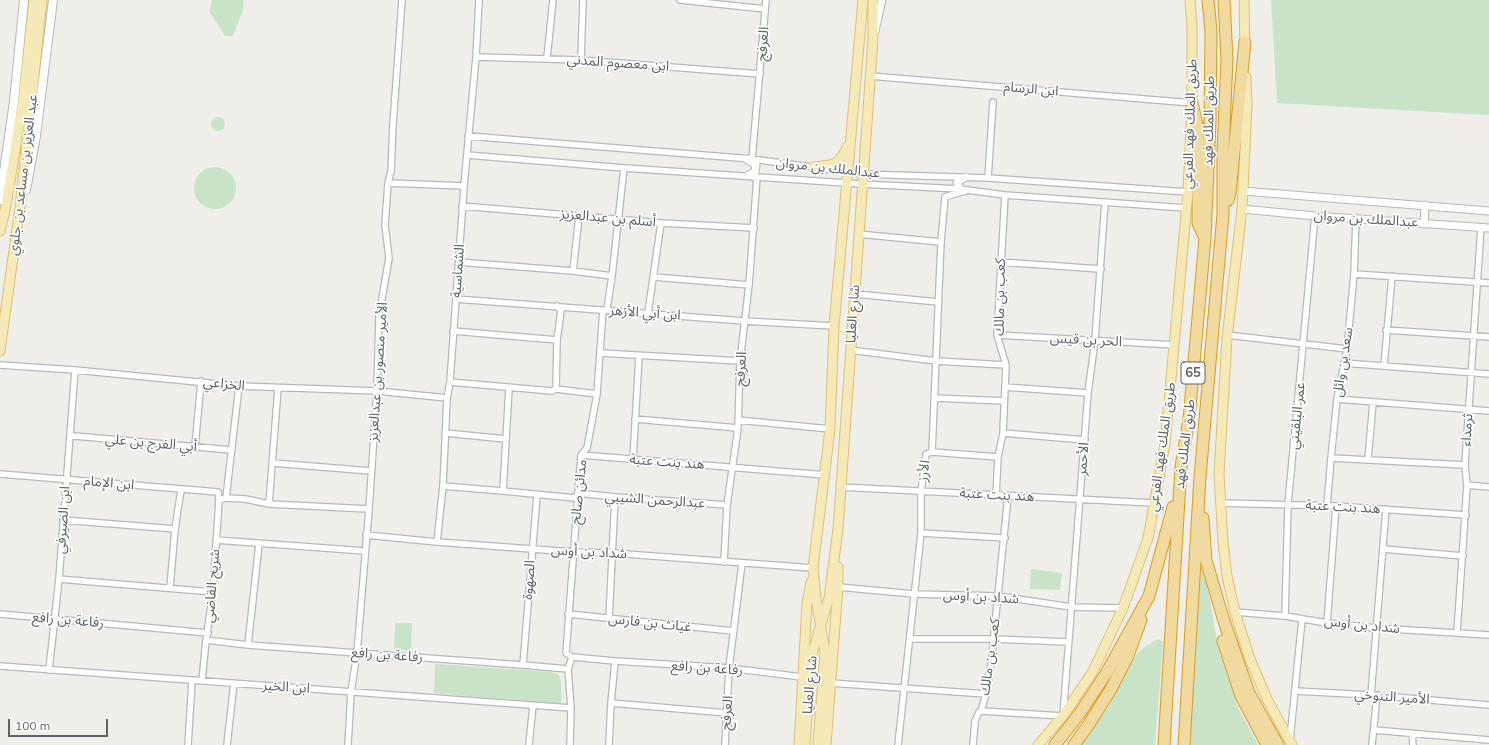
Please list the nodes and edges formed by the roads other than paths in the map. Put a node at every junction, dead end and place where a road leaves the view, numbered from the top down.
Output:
1 (24, 0) edge
2 (34, 0) edge
3 (42, 0) edge
4 (53, 0) edge
5 (402, 0) edge
6 (479, 0) edge
7 (553, 0) edge
8 (583, 0) edge
9 (680, 0) edge
10 (766, 0) edge
11 (859, 0) edge
12 (863, 0) edge
13 (874, 0) edge
14 (882, 0) edge
15 (1190, 0) edge
16 (1208, 0) edge
17 (1224, 0) edge
18 (1244, 0) edge
19 (765, 9) junction
20 (861, 17) junction
21 (873, 39) junction
22 (1245, 42) junction
23 (476, 57) junction
24 (547, 58) junction
25 (581, 60) junction
26 (760, 74) junction
27 (870, 76) junction
28 (993, 102) dead end
29 (1192, 103) junction
30 (468, 136) junction
31 (851, 139) junction
32 (467, 155) junction
33 (749, 159) junction
34 (813, 167) junction
35 (624, 168) junction
36 (2, 172) edge
37 (848, 172) junction
38 (862, 174) junction
39 (747, 176) junction
40 (757, 177) junction
41 (966, 177) junction
42 (988, 178) junction
43 (388, 183) junction
44 (846, 183) junction
45 (861, 184) junction
46 (464, 186) junction
47 (963, 190) junction
48 (1243, 191) junction
49 (1188, 192) junction
50 (1005, 195) junction
51 (0, 200) edge
52 (1105, 202) junction
53 (1425, 205) junction
54 (462, 206) junction
55 (20, 208) junction
56 (1186, 208) junction
57 (1242, 209) junction
58 (1489, 211) edge
59 (1224, 214) junction
60 (579, 216) junction
61 (1315, 216) junction
62 (1356, 218) junction
63 (619, 219) junction
64 (661, 223) junction
65 (1424, 224) junction
66 (754, 228) junction
67 (1485, 228) edge
68 (0, 232) edge
69 (858, 234) junction
70 (1205, 238) junction
71 (941, 242) junction
72 (459, 262) junction
73 (1000, 262) junction
74 (1101, 269) junction
75 (573, 271) junction
76 (1354, 274) junction
77 (612, 276) junction
78 (1392, 276) junction
79 (654, 277) junction
80 (1478, 282) junction
81 (1489, 283) edge
82 (749, 285) junction
83 (855, 294) junction
84 (456, 298) junction
85 (938, 302) junction
86 (557, 306) junction
87 (605, 310) junction
88 (648, 313) junction
89 (744, 321) junction
90 (834, 326) junction
91 (1386, 330) junction
92 (452, 331) junction
93 (997, 335) junction
94 (1227, 335) junction
95 (1474, 336) junction
96 (1489, 338) edge
97 (557, 340) junction
98 (1095, 340) junction
99 (1304, 345) junction
100 (1175, 346) junction
101 (1348, 349) junction
102 (850, 350) junction
103 (0, 351) edge
104 (600, 353) junction
105 (639, 356) junction
106 (740, 361) junction
107 (936, 361) junction
108 (1344, 363) junction
109 (1006, 364) junction
110 (0, 365) edge
111 (1384, 366) junction
112 (75, 370) junction
113 (1471, 372) junction
114 (1489, 374) edge
115 (202, 381) junction
116 (450, 382) junction
117 (239, 386) junction
118 (1005, 387) junction
119 (278, 388) junction
120 (509, 388) junction
121 (556, 389) junction
122 (377, 391) junction
123 (1088, 393) junction
124 (597, 394) junction
125 (447, 398) junction
126 (935, 398) junction
127 (1337, 399) junction
128 (1004, 401) junction
129 (1373, 402) junction
130 (1468, 409) junction
131 (1489, 411) edge
132 (635, 419) junction
133 (738, 420) junction
134 (738, 428) junction
135 (830, 429) junction
136 (445, 433) junction
137 (1003, 433) junction
138 (70, 437) junction
139 (506, 439) junction
140 (1085, 440) junction
141 (195, 447) junction
142 (231, 450) junction
143 (932, 452) junction
144 (581, 455) junction
145 (998, 457) junction
146 (1331, 458) junction
147 (633, 460) junction
148 (1368, 460) junction
149 (273, 463) junction
150 (1465, 465) junction
151 (734, 467) junction
152 (1180, 468) junction
153 (371, 471) junction
154 (0, 474) edge
155 (825, 475) junction
156 (1200, 477) junction
157 (66, 479) junction
158 (1467, 485) junction
159 (443, 486) junction
160 (840, 487) junction
161 (1489, 487) edge
162 (181, 490) junction
163 (502, 490) junction
164 (218, 492) joint
165 (921, 492) junction
166 (578, 493) junction
167 (537, 495) junction
168 (996, 495) junction
169 (1008, 496) junction
170 (615, 497) junction
171 (226, 498) junction
172 (1080, 499) junction
173 (219, 500) junction
174 (1154, 503) junction
175 (1220, 503) junction
176 (269, 504) junction
177 (1288, 504) junction
178 (727, 505) junction
179 (1327, 506) junction
180 (1336, 506) junction
181 (369, 509) junction
182 (1386, 509) junction
183 (1466, 515) junction
184 (63, 520) junction
185 (175, 529) junction
186 (838, 529) junction
187 (921, 532) junction
188 (366, 534) junction
189 (1005, 538) junction
190 (216, 540) junction
191 (437, 542) junction
192 (259, 544) junction
193 (532, 549) junction
194 (1382, 549) junction
195 (365, 551) junction
196 (573, 552) junction
197 (612, 553) junction
198 (1463, 556) junction
199 (724, 562) junction
200 (742, 562) junction
201 (813, 568) junction
202 (1209, 568) junction
203 (59, 579) junction
204 (838, 587) junction
205 (170, 588) junction
206 (213, 592) junction
207 (914, 594) junction
208 (998, 596) junction
209 (1148, 596) junction
210 (1071, 606) junction
211 (1123, 608) junction
212 (1235, 612) junction
213 (0, 614) edge
214 (568, 614) junction
215 (1285, 616) junction
216 (54, 619) junction
217 (609, 619) junction
218 (1302, 619) junction
219 (1327, 623) junction
220 (820, 627) junction
221 (1376, 628) junction
222 (733, 631) junction
223 (208, 633) junction
224 (1458, 633) junction
225 (1489, 635) edge
226 (910, 639) junction
227 (994, 639) junction
228 (206, 640) junction
229 (1068, 642) junction
230 (248, 645) junction
231 (357, 653) junction
232 (572, 657) junction
233 (615, 662) junction
234 (523, 665) junction
235 (0, 666) edge
236 (729, 668) junction
237 (568, 669) junction
238 (50, 670) junction
239 (802, 677) junction
240 (192, 680) junction
241 (202, 681) junction
242 (234, 683) junction
243 (831, 683) junction
244 (904, 688) junction
245 (1295, 691) junction
246 (351, 692) junction
247 (986, 694) junction
248 (1374, 695) junction
249 (611, 702) junction
250 (533, 705) junction
251 (1489, 705) edge
252 (571, 708) junction
253 (981, 711) junction
254 (727, 713) junction
255 (1063, 716) junction
256 (1374, 730) junction
257 (1412, 733) junction
258 (1489, 740) edge
259 (1291, 743) edge
260 (188, 745) edge
261 (227, 745) edge
262 (348, 745) edge
263 (529, 745) edge
264 (570, 745) edge
265 (609, 745) edge
266 (724, 745) edge
267 (799, 745) edge
268 (805, 745) edge
269 (818, 745) edge
270 (826, 745) edge
271 (898, 745) edge
272 (973, 745) edge
273 (1038, 745) edge
274 (1055, 745) edge
275 (1074, 745) edge
276 (1164, 745) edge
277 (1184, 745) edge
278 (1267, 745) edge
279 (1278, 745) edge
280 (1372, 745) edge
281 (1413, 745) edge

1 - 36 main road
2 - 68 main road, عبد العزيز بن مساعد بن جلوي
3 - 55 main road, عبد العزيز بن مساعد بن جلوي
4 - 55 main road
5 - 43 street, الأمير منصور بن عبدالعزيز
6 - 23 street, الشماسية
7 - 24 street
8 - 25 street
9 - 19 street
10 - 19 street, العرفج
11 - 20 street
12 - 20 main road, شارع العليا
13 - 21 main road, شارع العليا
14 - 21 street
15 - 29 main road, طريق الملك فهد الفرعي
16 - 70 highway, طريق الملك فهد / 65
17 - 59 highway, طريق الملك فهد / 65
18 - 22 main road
19 - 26 street, العرفج
20 - 31 main road, شارع العليا
21 - 27 main road, شارع العليا
22 - 48 main road
22 - 59 highway
23 - 24 street, ابن معصوم المدني
23 - 30 street, الشماسية
24 - 25 street, ابن معصوم المدني
25 - 26 street, ابن معصوم المدني
26 - 33 street, العرفج
27 - 29 street, ابن الرسام
27 - 38 main road, شارع العليا
28 - 42 street
29 - 49 main road, طريق الملك فهد الفرعي
29 - 70 highway
30 - 32 street, الشماسية
30 - 33 street, عبدالملك بن مروان
31 - 34 main road
31 - 37 main road, شارع العليا
32 - 35 street, عبدالملك بن مروان
32 - 46 street, الشماسية
33 - 34 street, عبدالملك بن مروان
33 - 39 street
34 - 37 street, عبدالملك بن مروان
35 - 39 street, عبدالملك بن مروان
35 - 63 street, مدائن صالح
36 - 51 main road
37 - 38 street, عبدالملك بن مروان
37 - 44 main road, شارع العليا
38 - 41 street, عبدالملك بن مروان
38 - 45 main road, شارع العليا
39 - 40 street, عبدالملك بن مروان
40 - 44 street, عبدالملك بن مروان
40 - 66 street, العرفج
41 - 42 street, عبدالملك بن مروان
41 - 47 street
42 - 49 street, عبدالملك بن مروان
43 - 46 street
43 - 122 street, الأمير منصور بن عبدالعزيز
44 - 45 street, عبدالملك بن مروان
44 - 90 main road, شارع العليا
45 - 47 street, عبدالملك بن مروان
45 - 69 main road, شارع العليا
46 - 54 street, الشماسية
47 - 50 street, عبدالملك بن مروان
47 - 71 street, الأرز
48 - 53 street, عبدالملك بن مروان
48 - 57 main road
49 - 56 main road, طريق الملك فهد الفرعي
50 - 52 street, عبدالملك بن مروان
50 - 73 street, كعب بن مالك
52 - 56 street, عبدالملك بن مروان
52 - 74 street, الأحمر
53 - 58 street, عبدالملك بن مروان
53 - 65 street
54 - 60 street, أسلم بن عبدالعزيز
54 - 72 street, الشماسية
55 - 103 main road, عبد العزيز بن مساعد بن جلوي
56 - 100 main road, طريق الملك فهد الفرعي
57 - 61 street, عبدالملك بن مروان
57 - 94 main road
59 - 156 highway, طريق الملك فهد / 65
60 - 63 street, أسلم بن عبدالعزيز
60 - 75 street
61 - 62 street, عبدالملك بن مروان
61 - 99 street, عمر البلقيني
62 - 65 street, عبدالملك بن مروان
62 - 76 street, سعد بن وائل
63 - 64 street, أسلم بن عبدالعزيز
63 - 77 street, مدائن صالح
64 - 66 street, أسلم بن عبدالعزيز
64 - 79 street
65 - 67 street, عبدالملك بن مروان
66 - 82 street, العرفج
67 - 80 street, ثرمداء
69 - 71 street
69 - 83 main road, شارع العليا
70 - 152 highway, طريق الملك فهد / 65
71 - 85 street, الأرز
72 - 75 street
72 - 84 street, الشماسية
73 - 74 street
73 - 93 street, كعب بن مالك
74 - 98 street, الأحمر
75 - 77 street
76 - 78 street
76 - 101 street, سعد بن وائل
77 - 87 street, مدائن صالح
78 - 80 street
78 - 91 street
79 - 82 street
79 - 88 street
80 - 81 street
80 - 95 street, ثرمداء
82 - 89 street, العرفج
83 - 85 street
83 - 102 main road, شارع العليا
84 - 86 street, ابن أبي الأزهر
84 - 92 street, الشماسية
85 - 107 street, الأرز
86 - 87 street, ابن أبي الأزهر
86 - 97 street
87 - 88 street, ابن أبي الأزهر
87 - 104 street, مدائن صالح
88 - 89 street, ابن أبي الأزهر
89 - 90 street, ابن أبي الأزهر
89 - 106 street, العرفج
90 - 135 main road, شارع العليا
91 - 95 street
91 - 111 street
92 - 97 street
92 - 116 street, الشماسية
93 - 98 street, الحر بن قيس
93 - 109 street, كعب بن مالك
94 - 99 street
94 - 175 main road
95 - 96 street
95 - 113 street, ثرمداء
97 - 121 street
98 - 100 street, الحر بن قيس
98 - 123 street, الأحمر
99 - 101 street
99 - 177 street, عمر البلقيني
100 - 174 main road, طريق الملك فهد الفرعي
101 - 108 street, سعد بن وائل
102 - 107 street
102 - 160 main road, شارع العليا
104 - 105 street
104 - 124 street, مدائن صالح
105 - 106 street
105 - 132 street
106 - 133 street, العرفج
107 - 109 street
107 - 126 street, الأرز
108 - 111 street
108 - 127 street, سعد بن وائل
109 - 118 street, كعب بن مالك
110 - 112 street, الخزاعي
111 - 113 street
112 - 115 street, الخزاعي
112 - 138 street, ابن الصيرفي
113 - 114 street
113 - 130 street, ثرمداء
115 - 117 street, الخزاعي
115 - 141 street
116 - 120 street
116 - 125 street, الشماسية
117 - 119 street, الخزاعي
117 - 142 street
118 - 123 street
118 - 128 street, كعب بن مالك
119 - 122 street, الخزاعي
119 - 149 street
120 - 121 street
120 - 139 street
121 - 124 street
122 - 125 street, الخزاعي
122 - 153 street, الأمير منصور بن عبدالعزيز
123 - 140 street, الأحمر
124 - 144 street, مدائن صالح
125 - 136 street, الشماسية
126 - 128 street
126 - 143 street, الأرز
127 - 129 street
127 - 146 street, سعد بن وائل
128 - 137 street, كعب بن مالك
129 - 130 street
129 - 148 street
130 - 131 street
130 - 150 street, ثرمداء
132 - 134 street
132 - 147 street
133 - 134 street, العرفج
133 - 135 street
134 - 151 street, العرفج
135 - 155 main road, شارع العليا
136 - 139 street
136 - 159 street, الشماسية
137 - 140 street
137 - 145 street, كعب بن مالك
138 - 141 street, أبي الفرج بن علي
138 - 157 street, ابن الصيرفي
139 - 163 street
140 - 172 street, الأحمر
141 - 142 street, أبي الفرج بن علي
142 - 171 street
143 - 145 street
143 - 165 street, الأرز
144 - 147 street, هند بنت عتبة
144 - 166 street, مدائن صالح
145 - 168 street, كعب بن مالك
146 - 148 street
146 - 179 street, سعد بن وائل
147 - 151 street, هند بنت عتبة
148 - 150 street
149 - 153 street
149 - 176 street
150 - 158 street, ثرمداء
151 - 155 street, هند بنت عتبة
151 - 178 street, العرفج
152 - 209 highway
152 - 276 highway, طريق الملك فهد / 65
153 - 181 street, الأمير منصور بن عبدالعزيز
154 - 157 street, ابن الإمام
155 - 201 main road, شارع العليا
156 - 202 highway
156 - 277 highway, طريق الملك فهد / 65
157 - 162 street, ابن الإمام
157 - 184 street, ابن الصيرفي
158 - 161 street
158 - 183 street, ثرمداء
159 - 163 street, عبدالرحمن الشيبي
159 - 191 street, الشماسية
160 - 165 street, هند بنت عتبة
160 - 186 main road, شارع العليا
162 - 164 street, ابن الإمام
162 - 185 street
163 - 167 street, عبدالرحمن الشيبي
164 - 173 street, شريح القاضي
165 - 168 street, هند بنت عتبة
165 - 187 street, الأرز
166 - 167 street, عبدالرحمن الشيبي
166 - 170 street, عبدالرحمن الشيبي
166 - 196 street, مدائن صالح
167 - 193 street, الصهوة
168 - 169 street, هند بنت عتبة
169 - 172 street, هند بنت عتبة
169 - 189 street, كعب بن مالك
170 - 178 street, عبدالرحمن الشيبي
170 - 197 street
171 - 173 street
171 - 176 street
172 - 174 street, هند بنت عتبة
172 - 210 street, الأحمر
173 - 190 street, شريح القاضي
174 - 211 main road, طريق الملك فهد الفرعي
175 - 177 street, هند بنت عتبة
175 - 212 main road
176 - 181 street
177 - 179 street, هند بنت عتبة
177 - 215 street, عمر البلقيني
178 - 199 street, العرفج
179 - 180 street, هند بنت عتبة
180 - 182 street, هند بنت عتبة
180 - 219 street
181 - 188 street, الأمير منصور بن عبدالعزيز
182 - 183 street, هند بنت عتبة
182 - 194 street
183 - 198 street, ثرمداء
184 - 185 street
184 - 203 street, ابن الصيرفي
185 - 205 street
186 - 204 main road
186 - 220 main road, شارع العليا
187 - 189 street
187 - 207 street, الأرز
188 - 191 street, شداد بن أوس
188 - 195 street, الأمير منصور بن عبدالعزيز
189 - 208 street, كعب بن مالك
190 - 192 street
190 - 206 street, شريح القاضي
191 - 193 street, شداد بن أوس
192 - 195 street
192 - 230 street
193 - 196 street, شداد بن أوس
193 - 234 street, الصهوة
194 - 198 street
194 - 221 street
195 - 231 street, الأمير منصور بن عبدالعزيز
196 - 197 street, شداد بن أوس
196 - 214 street, مدائن صالح
197 - 199 street, شداد بن أوس
197 - 217 street
198 - 224 street, ثرمداء
199 - 200 street, شداد بن أوس
200 - 201 street, شداد بن أوس
200 - 222 street, العرفج
201 - 220 main road, شارع العليا
201 - 239 main road
202 - 278 highway
202 - 279 highway
203 - 205 street
203 - 216 street, ابن الصيرفي
204 - 207 street, شداد بن أوس
204 - 243 main road
205 - 206 street
206 - 223 street, شريح القاضي
207 - 208 street, شداد بن أوس
207 - 226 street, الأرز
208 - 210 street, شداد بن أوس
208 - 227 street, كعب بن مالك
209 - 274 highway
209 - 275 highway
210 - 211 street, شداد بن أوس
210 - 229 street, الأحمر
211 - 255 main road, طريق الملك فهد الفرعي
212 - 215 street, شداد بن أوس
212 - 259 main road
213 - 216 street, رفاعة بن رافع
214 - 217 street, غياث بن فارس
214 - 232 street, مدائن صالح
215 - 218 street, شداد بن أوس
216 - 223 street, رفاعة بن رافع
216 - 238 street, ابن الصيرفي
217 - 222 street, غياث بن فارس
218 - 219 street, شداد بن أوس
218 - 245 street
219 - 221 street, شداد بن أوس
220 - 268 main road, شارع العليا
220 - 269 main road, شارع العليا
221 - 224 street, شداد بن أوس
221 - 248 street
222 - 236 street, العرفج
223 - 228 street, شريح القاضي
224 - 225 street, شداد بن أوس
226 - 227 street
226 - 244 street, الأرز
227 - 229 street
227 - 247 street, كعب بن مالك
228 - 230 street, رفاعة بن رافع
228 - 241 street, شريح القاضي
229 - 255 street, الأحمر
230 - 231 street, رفاعة بن رافع
231 - 234 street, رفاعة بن رافع
231 - 246 street, الأمير منصور بن عبدالعزيز
232 - 233 street, رفاعة بن رافع
232 - 237 street
233 - 236 street, رفاعة بن رافع
233 - 249 street
234 - 237 street, رفاعة بن رافع
235 - 238 street, ابن الخير
236 - 239 street, رفاعة بن رافع
236 - 254 street, العرفج
237 - 252 street
238 - 240 street, ابن الخير
239 - 267 main road
240 - 241 street, ابن الخير
240 - 260 street
241 - 242 street, ابن الخير
242 - 246 street, ابن الخير
242 - 261 street
243 - 244 street
243 - 270 main road
244 - 247 street
244 - 271 street, الأرز
245 - 248 street, الأمير التنوخي
245 - 259 street
246 - 250 street, ابن الخير
246 - 262 street, الأمير منصور بن عبدالعزيز
247 - 253 street, كعب بن مالك
248 - 251 street, الأمير التنوخي
248 - 256 street
249 - 254 street
249 - 265 street
250 - 252 street, ابن الخير
250 - 263 street
252 - 264 street
253 - 255 street
253 - 272 street, كعب بن مالك
254 - 266 street, العرفج
255 - 273 main road, طريق الملك فهد الفرعي
256 - 257 street
256 - 280 street
257 - 258 street
257 - 281 street

